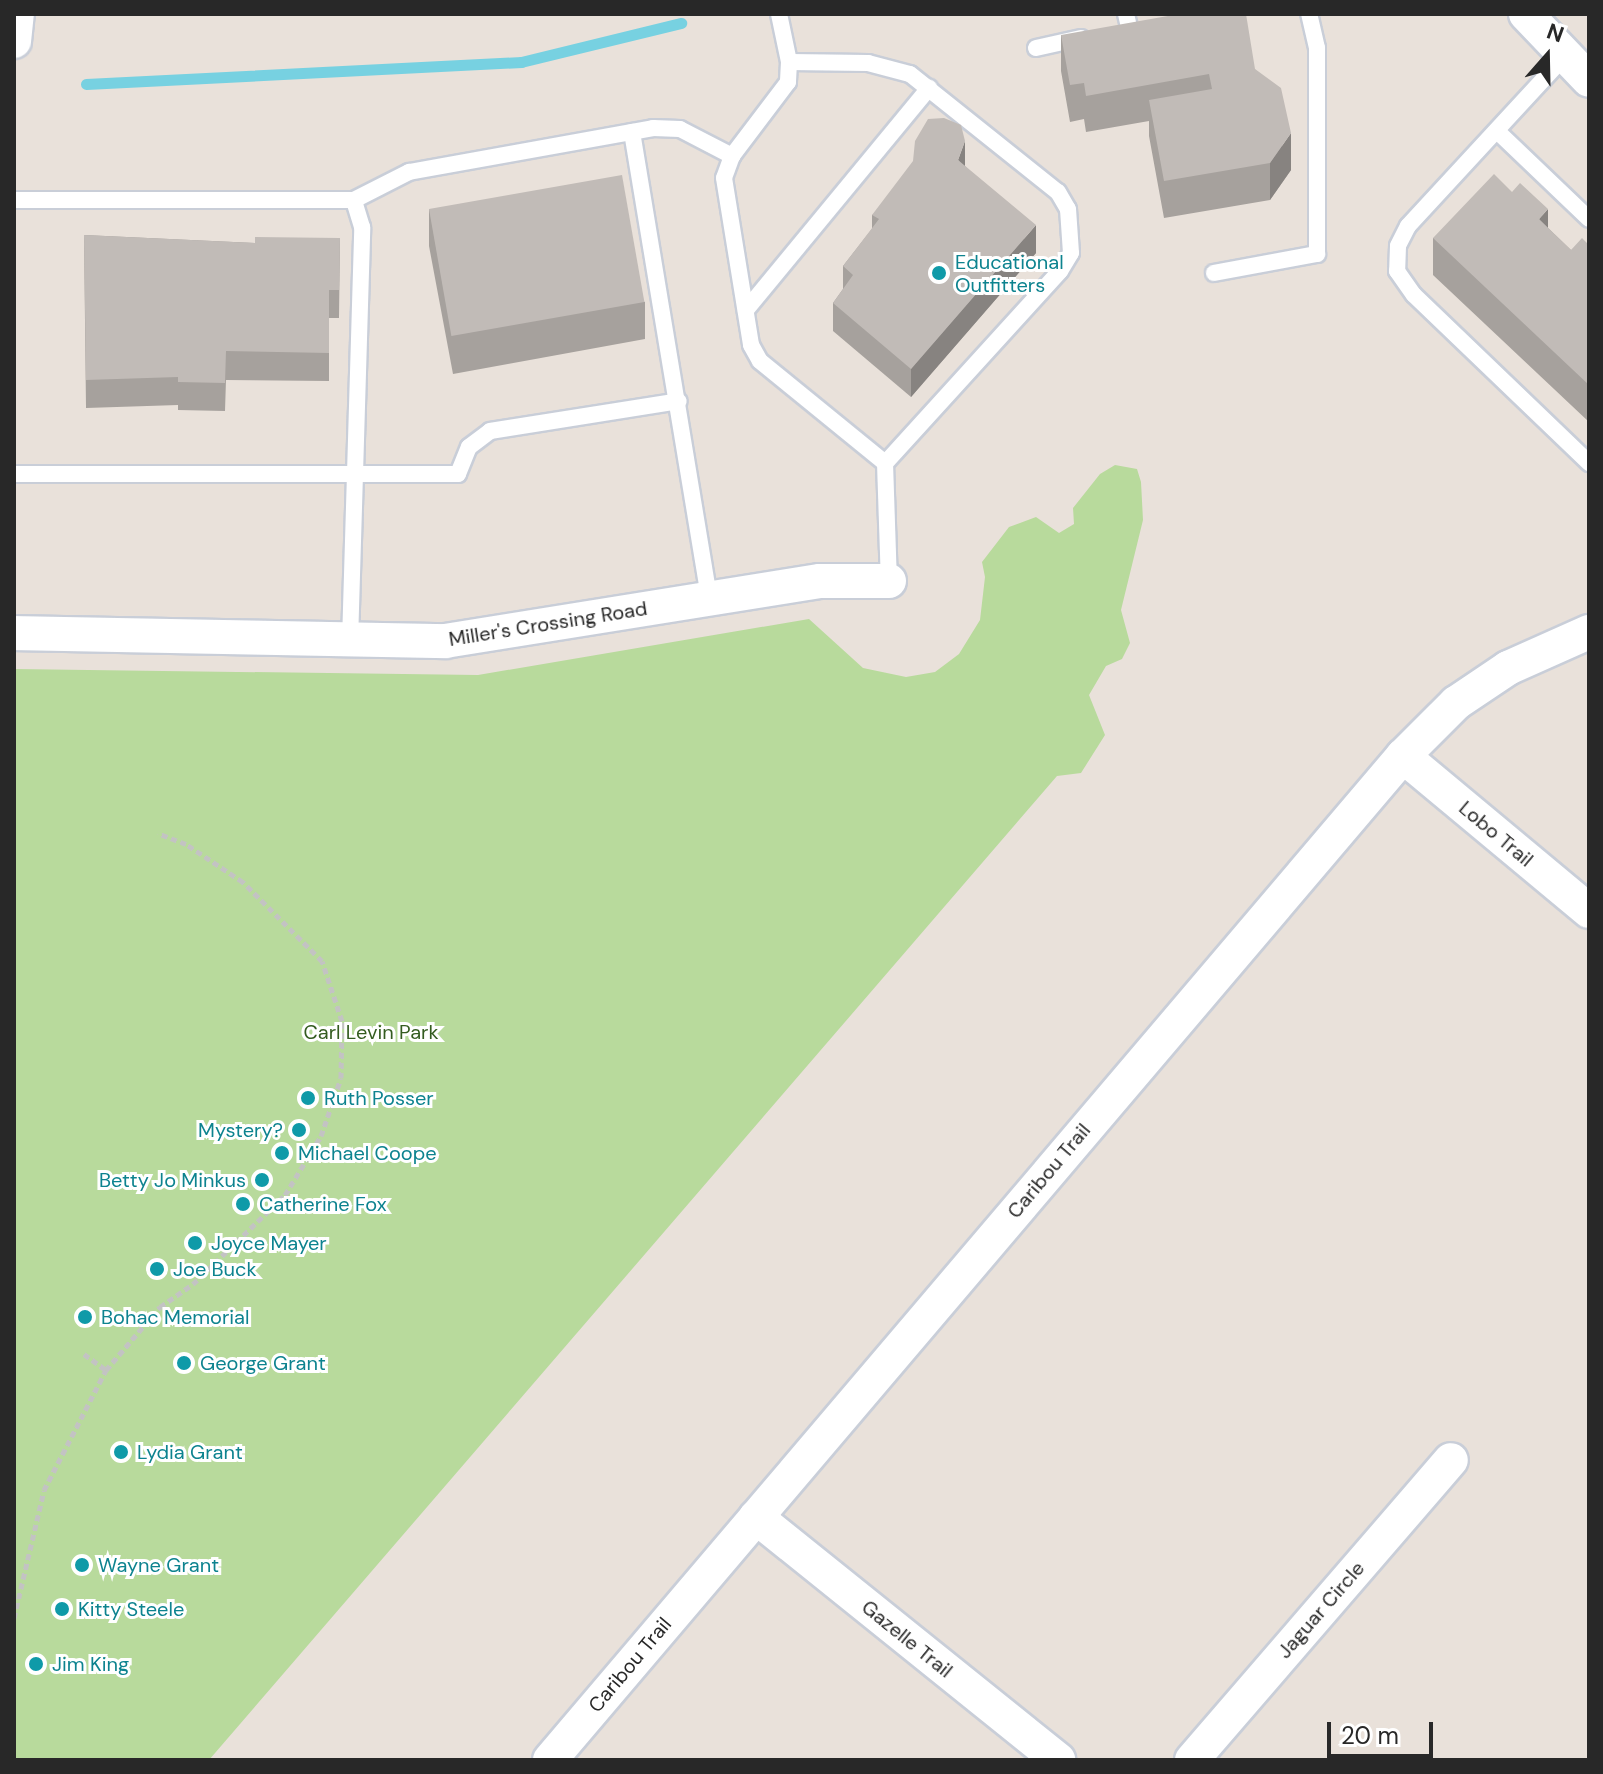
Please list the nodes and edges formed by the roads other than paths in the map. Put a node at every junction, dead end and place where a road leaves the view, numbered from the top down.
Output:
1 (17, 14) edge
2 (779, 14) edge
3 (1309, 14) edge
4 (1526, 14) edge
5 (1122, 26) edge
6 (14, 41) edge
7 (1036, 48) dead end
8 (789, 62) junction
9 (1577, 68) edge
10 (929, 88) junction
11 (1497, 131) junction
12 (632, 132) junction
13 (732, 156) junction
14 (14, 200) edge
15 (354, 200) junction
16 (1589, 219) edge
17 (1214, 273) dead end
18 (746, 310) junction
19 (679, 401) junction
20 (885, 463) junction
21 (1589, 463) edge
22 (14, 474) edge
23 (355, 477) junction
24 (889, 581) joint
25 (709, 597) junction
26 (1589, 632) edge
27 (14, 633) edge
28 (350, 642) junction
29 (1403, 756) junction
30 (1589, 911) edge
31 (1451, 1460) dead end
32 (756, 1517) junction
33 (550, 1760) edge
34 (1058, 1760) edge
35 (1192, 1760) edge

1 - 6 street
2 - 8 lane
3 - 17 lane
4 - 9 street
5 - 7 lane
8 - 10 lane
8 - 13 lane
9 - 11 lane
10 - 18 lane
10 - 20 lane
11 - 16 lane
11 - 21 lane
12 - 13 lane
12 - 15 lane
12 - 19 lane
13 - 18 lane
14 - 15 lane
15 - 23 lane
18 - 20 lane
19 - 23 lane
19 - 25 lane
20 - 24 lane
22 - 23 lane
23 - 28 lane
24 - 25 street, Miller's Crossing Road
25 - 28 street, Miller's Crossing Road
26 - 29 street, Caribou Trail
27 - 28 street, Miller's Crossing Road
29 - 30 street, Lobo Trail
29 - 32 street, Caribou Trail
31 - 35 street, Jaguar Circle
32 - 33 street, Caribou Trail
32 - 34 street, Gazelle Trail

